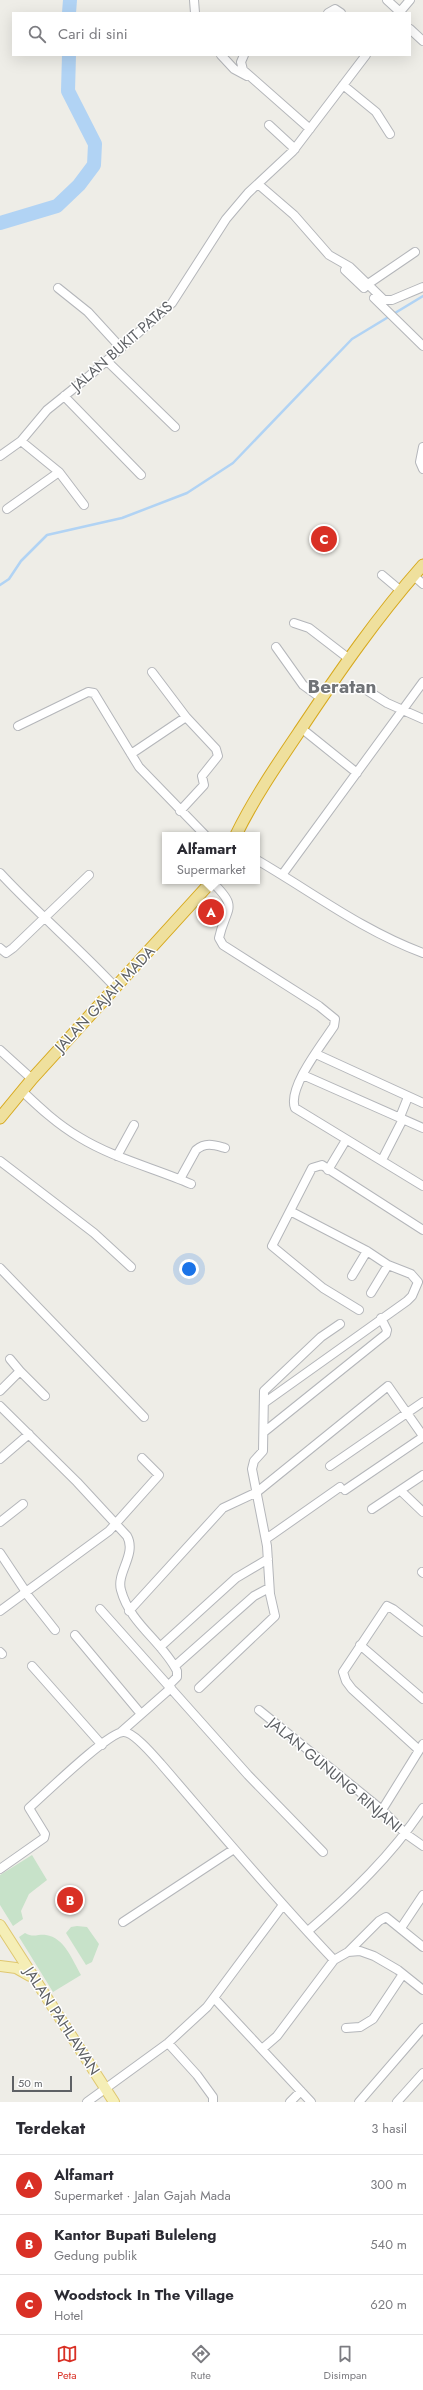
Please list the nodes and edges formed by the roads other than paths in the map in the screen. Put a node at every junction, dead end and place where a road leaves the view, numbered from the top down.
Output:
1 (194, 0) edge
2 (387, 0) edge
3 (410, 0) edge
4 (195, 12) edge
5 (330, 12) edge
6 (340, 12) edge
7 (398, 12) edge
8 (400, 12) edge
9 (411, 30) edge
10 (423, 41) edge
11 (222, 56) edge
12 (244, 56) edge
13 (365, 56) edge
14 (250, 76) junction
15 (342, 85) junction
16 (269, 126) dead end
17 (310, 129) junction
18 (390, 134) dead end
19 (295, 149) junction
20 (258, 184) junction
21 (415, 252) dead end
22 (338, 262) junction
23 (368, 284) junction
24 (423, 287) edge
25 (58, 288) dead end
26 (423, 346) edge
27 (121, 348) junction
28 (106, 361) junction
29 (64, 396) junction
30 (174, 427) dead end
31 (21, 441) junction
32 (423, 447) edge
33 (0, 456) edge
34 (423, 469) edge
35 (60, 472) junction
36 (141, 475) dead end
37 (84, 505) dead end
38 (7, 509) dead end
39 (423, 565) edge
40 (382, 575) dead end
41 (414, 576) junction
42 (423, 584) edge
43 (401, 591) junction
44 (294, 623) dead end
45 (276, 647) dead end
46 (348, 658) junction
47 (152, 672) dead end
48 (423, 682) edge
49 (368, 691) dead end
50 (321, 698) junction
51 (403, 710) junction
52 (186, 717) junction
53 (423, 719) edge
54 (18, 726) dead end
55 (301, 728) junction
56 (131, 754) junction
57 (357, 773) junction
58 (180, 811) junction
59 (202, 832) edge
60 (238, 832) edge
61 (260, 862) edge
62 (0, 873) edge
63 (89, 875) dead end
64 (282, 875) junction
65 (208, 884) edge
66 (214, 884) edge
67 (45, 920) junction
68 (0, 948) edge
69 (423, 953) edge
70 (116, 988) junction
71 (0, 1050) edge
72 (316, 1054) junction
73 (303, 1075) junction
74 (32, 1079) junction
75 (22, 1091) junction
76 (408, 1097) junction
77 (423, 1103) edge
78 (0, 1118) edge
79 (402, 1118) junction
80 (134, 1125) dead end
81 (423, 1128) edge
82 (346, 1140) junction
83 (226, 1148) dead end
84 (117, 1156) junction
85 (382, 1160) junction
86 (0, 1161) edge
87 (328, 1170) junction
88 (180, 1179) junction
89 (191, 1184) dead end
90 (423, 1186) edge
91 (290, 1211) junction
92 (423, 1230) edge
93 (367, 1251) junction
94 (388, 1265) junction
95 (131, 1266) dead end
96 (0, 1268) edge
97 (352, 1276) dead end
98 (371, 1294) dead end
99 (359, 1310) dead end
100 (381, 1318) junction
101 (340, 1324) dead end
102 (10, 1359) dead end
103 (20, 1371) junction
104 (0, 1391) edge
105 (45, 1396) dead end
106 (423, 1402) edge
107 (264, 1404) junction
108 (0, 1406) edge
109 (407, 1413) junction
110 (144, 1417) dead end
111 (264, 1432) junction
112 (28, 1434) junction
113 (423, 1436) edge
114 (142, 1458) dead end
115 (0, 1459) edge
116 (330, 1466) dead end
117 (423, 1475) edge
118 (401, 1490) junction
119 (257, 1492) junction
120 (23, 1504) dead end
121 (372, 1509) dead end
122 (423, 1512) edge
123 (0, 1522) edge
124 (116, 1524) junction
125 (266, 1539) junction
126 (0, 1553) edge
127 (268, 1559) junction
128 (269, 1588) junction
129 (26, 1592) junction
130 (100, 1609) dead end
131 (0, 1611) edge
132 (129, 1611) junction
133 (55, 1630) dead end
134 (423, 1632) edge
135 (75, 1635) dead end
136 (360, 1645) junction
137 (160, 1647) junction
138 (32, 1666) dead end
139 (175, 1666) junction
140 (170, 1686) junction
141 (199, 1688) dead end
142 (423, 1699) edge
143 (260, 1710) dead end
144 (142, 1714) junction
145 (121, 1732) junction
146 (102, 1745) junction
147 (421, 1747) edge
148 (423, 1808) edge
149 (382, 1810) junction
150 (406, 1834) junction
151 (423, 1846) edge
152 (234, 1849) junction
153 (323, 1852) dead end
154 (0, 1869) edge
155 (423, 1895) edge
156 (283, 1905) junction
157 (123, 1922) dead end
158 (0, 1925) edge
159 (401, 1928) junction
160 (308, 1931) junction
161 (423, 1947) edge
162 (348, 1952) junction
163 (334, 1960) junction
164 (0, 1966) edge
165 (403, 1974) junction
166 (38, 1983) junction
167 (423, 1990) edge
168 (215, 1999) junction
169 (346, 2028) dead end
170 (423, 2028) edge
171 (168, 2043) junction
172 (262, 2049) junction
173 (423, 2073) edge
174 (106, 2089) junction
175 (301, 2091) junction
176 (88, 2102) edge
177 (114, 2102) edge
178 (213, 2102) edge
179 (290, 2102) edge
180 (312, 2102) edge
181 (359, 2102) edge
182 (397, 2102) edge

1 - 4 street
2 - 7 street
3 - 8 street
5 - 6 street
9 - 10 street
11 - 14 street
12 - 14 street
13 - 15 street, JALAN BUKIT PATAS
14 - 17 street
15 - 17 street, JALAN BUKIT PATAS
15 - 18 street
16 - 19 street
17 - 19 street, JALAN BUKIT PATAS
19 - 20 street, JALAN BUKIT PATAS
20 - 22 street
20 - 27 street, JALAN BUKIT PATAS
21 - 23 street
22 - 23 street
22 - 26 street
23 - 24 street
25 - 27 street
27 - 28 street, JALAN BUKIT PATAS
28 - 29 street, JALAN BUKIT PATAS
28 - 30 street
29 - 31 street, JALAN BUKIT PATAS
29 - 36 street
31 - 33 street, JALAN BUKIT PATAS
31 - 35 street
32 - 34 street
35 - 37 street
35 - 38 street
39 - 41 highway
40 - 43 street
41 - 42 street
41 - 43 highway
43 - 46 highway
44 - 46 street
45 - 50 street
46 - 50 highway
47 - 52 street
48 - 51 street
49 - 51 street
50 - 55 highway
51 - 53 street
51 - 57 street
52 - 56 street
52 - 58 street
54 - 56 street
55 - 57 street
55 - 60 highway
56 - 58 street
57 - 64 street
58 - 59 street
61 - 64 street
62 - 67 street
63 - 67 street
64 - 69 street
65 - 70 highway, JALAN GAJAH MADA
66 - 72 street
67 - 68 street
67 - 70 street
70 - 74 highway, JALAN GAJAH MADA
71 - 74 street
72 - 73 street
72 - 76 street
73 - 79 street
73 - 82 street
74 - 75 highway, JALAN GAJAH MADA
75 - 78 highway, JALAN GAJAH MADA
75 - 84 street
76 - 77 street
76 - 79 street
79 - 81 street
79 - 85 street
80 - 84 street
82 - 85 street
82 - 87 street
83 - 88 street
84 - 88 street
85 - 90 street
86 - 95 street
87 - 91 street
87 - 92 street
88 - 89 street
91 - 93 street
91 - 99 street
93 - 94 street
93 - 97 street
94 - 98 street
94 - 100 street
96 - 110 street
100 - 107 street
100 - 111 street
101 - 107 street
102 - 103 street
103 - 104 street
103 - 105 street
106 - 109 street
107 - 111 street
108 - 112 street
109 - 113 street
109 - 116 street
109 - 119 street
111 - 119 street
112 - 115 street
112 - 124 street
113 - 125 street
114 - 124 street
117 - 118 street
118 - 121 street
118 - 122 street
119 - 125 street
119 - 132 street
120 - 123 street
124 - 129 street
124 - 132 street
125 - 127 street
126 - 129 street
127 - 128 street
127 - 137 street
128 - 139 street
128 - 141 street
129 - 131 street
129 - 133 street
130 - 140 street
132 - 137 street
134 - 136 street
135 - 144 street
136 - 142 street
136 - 147 street
137 - 139 street
138 - 146 street
139 - 140 street
140 - 144 street
140 - 153 street
143 - 149 street, JALAN GUNUNG RINJANI
144 - 145 street
145 - 146 street
145 - 152 street
146 - 154 street
147 - 149 street
148 - 150 street, JALAN GUNUNG RINJANI
149 - 150 street, JALAN GUNUNG RINJANI
150 - 151 street
150 - 160 street
152 - 156 street
152 - 157 street
155 - 159 street
156 - 160 street
156 - 168 street
158 - 166 main road, JALAN PAHLAWAN
159 - 161 street
159 - 162 street
160 - 163 street
162 - 163 street
162 - 165 street
163 - 172 street
164 - 166 main road
165 - 167 street
165 - 169 street
166 - 174 main road, JALAN PAHLAWAN
168 - 171 street
168 - 172 street
170 - 181 street
171 - 174 street
171 - 178 street
172 - 175 street
173 - 182 street
174 - 176 street
174 - 177 main road, JALAN PAHLAWAN
175 - 179 street
175 - 180 street

